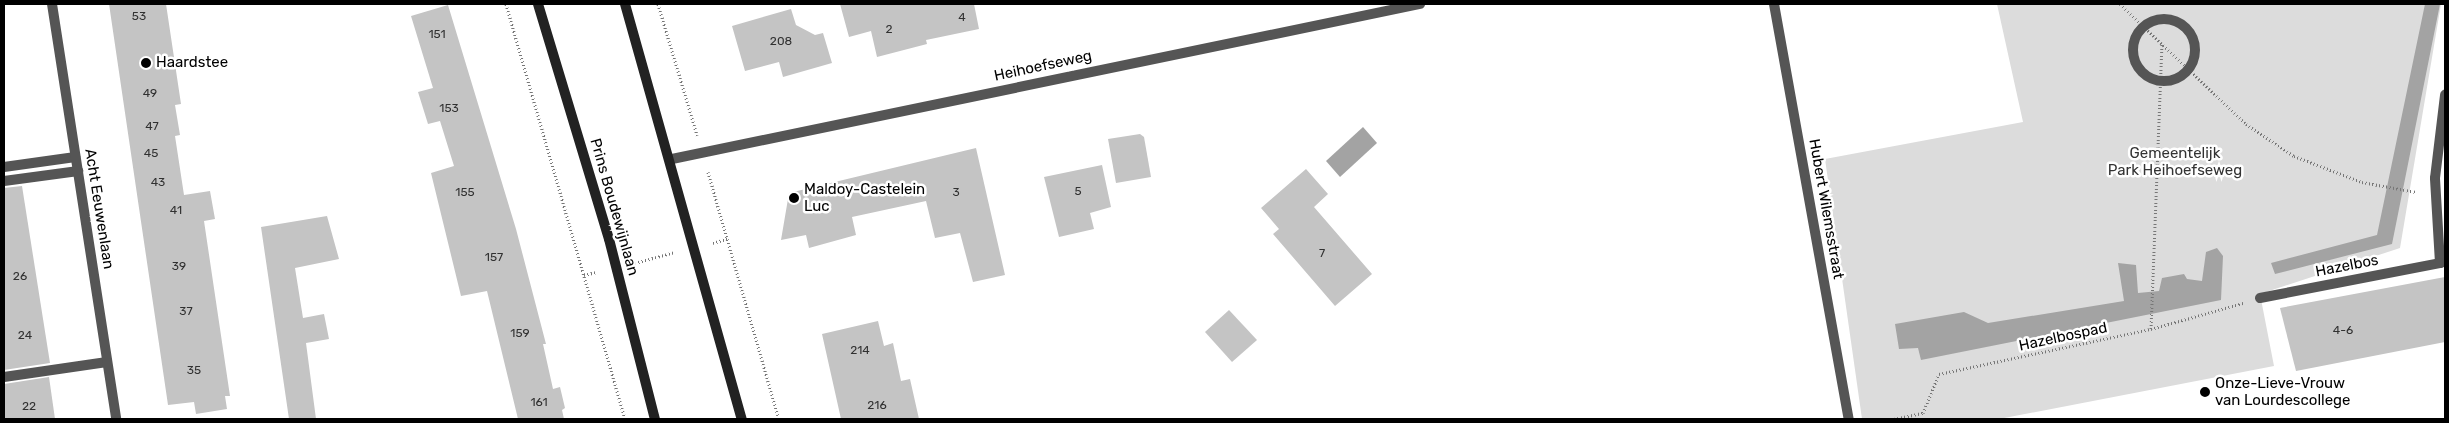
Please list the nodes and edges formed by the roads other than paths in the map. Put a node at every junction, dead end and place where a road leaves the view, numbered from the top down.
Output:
1 (52, 4) edge
2 (538, 4) edge
3 (625, 4) edge
4 (1420, 4) edge
5 (1774, 4) edge
6 (2158, 80) joint
7 (2445, 95) edge
8 (76, 157) junction
9 (672, 159) junction
10 (4, 167) edge
11 (78, 171) junction
12 (4, 181) edge
13 (2442, 263) edge
14 (2260, 298) road end
15 (107, 362) junction
16 (4, 377) edge
17 (116, 419) edge
18 (655, 419) edge
19 (742, 419) edge
20 (1849, 419) edge

1 - 8 street, Acht Eeuwenlaan
2 - 18 main road, Prins Boudewijnlaan
3 - 9 main road
4 - 9 street, Heihoefseweg
5 - 20 street, Hubert Wilemsstraat
6 - 6 street
7 - 13 street, Hazelbos
8 - 10 street
8 - 11 street, Acht Eeuwenlaan
9 - 19 main road
11 - 12 street
11 - 15 street, Acht Eeuwenlaan
13 - 14 street, Hazelbos
15 - 16 street
15 - 17 street, Acht Eeuwenlaan

